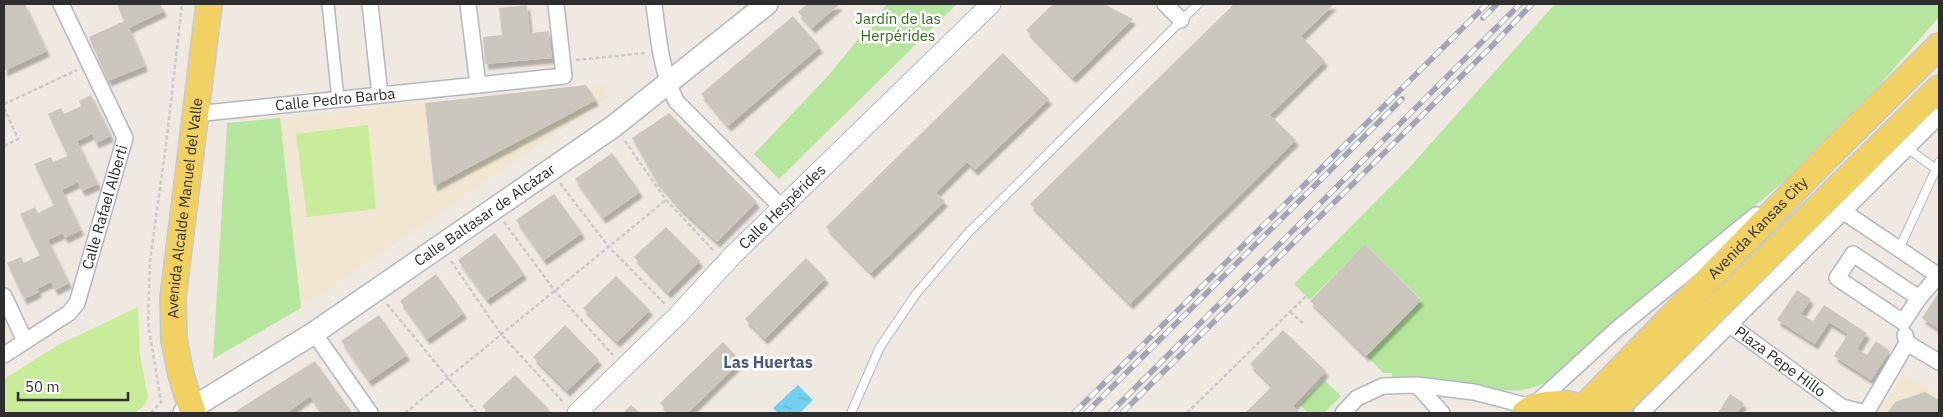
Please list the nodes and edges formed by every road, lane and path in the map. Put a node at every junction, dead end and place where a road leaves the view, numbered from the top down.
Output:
1 (62, 4) edge
2 (182, 4) edge
3 (209, 4) edge
4 (328, 4) edge
5 (370, 4) edge
6 (468, 4) edge
7 (556, 4) edge
8 (654, 4) edge
9 (767, 4) edge
10 (1165, 4) edge
11 (1198, 4) edge
12 (984, 6) edge
13 (1181, 20) junction
14 (1939, 46) edge
15 (660, 52) junction
16 (562, 62) junction
17 (90, 64) junction
18 (668, 84) junction
19 (478, 85) junction
20 (1939, 88) edge
21 (380, 95) junction
22 (338, 99) junction
23 (4, 104) edge
24 (4, 108) edge
25 (195, 114) junction
26 (1939, 116) edge
27 (614, 126) junction
28 (4, 146) edge
29 (1907, 148) junction
30 (1827, 157) junction
31 (1937, 166) edge
32 (550, 170) junction
33 (666, 200) junction
34 (494, 208) junction
35 (781, 208) junction
36 (1844, 212) junction
37 (440, 245) junction
38 (609, 247) junction
39 (1899, 249) junction
40 (725, 263) junction
41 (1939, 275) edge
42 (376, 289) junction
43 (554, 290) junction
44 (4, 296) edge
45 (1306, 296) dead end
46 (1919, 298) junction
47 (1290, 311) junction
48 (677, 316) junction
49 (1903, 322) junction
50 (1304, 324) dead end
51 (1730, 325) junction
52 (314, 333) junction
53 (501, 334) junction
54 (25, 341) junction
55 (1907, 343) junction
56 (4, 355) edge
57 (1939, 362) edge
58 (624, 367) junction
59 (447, 378) junction
60 (1417, 385) junction
61 (572, 410) edge
62 (1529, 410) edge
63 (189, 412) edge
64 (1583, 412) edge
65 (151, 413) edge
66 (370, 413) edge
67 (406, 413) edge
68 (478, 413) edge
69 (851, 413) edge
70 (1187, 413) edge
71 (1343, 413) edge
72 (1442, 413) edge
73 (1610, 413) edge
74 (1644, 413) edge

1 - 17 street, Calle Rafael Alberti
2 - 65 path
3 - 25 main road, Avenida Alcalde Manuel del Valle
4 - 22 street
5 - 21 street
6 - 19 street
7 - 16 street
8 - 15 street
9 - 18 main road, Calle Baltasar de Alcázar
10 - 13 street
11 - 13 lane
12 - 35 street, Calle Hespérides
13 - 69 lane
14 - 30 main road, Avenida Kansas City
15 - 16 path
15 - 18 street
16 - 19 street, Calle Pedro Barba
17 - 23 path
17 - 54 street, Calle Rafael Alberti
18 - 27 main road, Calle Baltasar de Alcázar
18 - 35 street
19 - 21 street, Calle Pedro Barba
20 - 73 main road, Avenida Kansas City
21 - 22 street, Calle Pedro Barba
22 - 25 street, Calle Pedro Barba
24 - 28 path
25 - 63 main road, Avenida Alcalde Manuel del Valle
26 - 29 street
27 - 32 main road, Calle Baltasar de Alcázar
27 - 33 path
29 - 31 lane
29 - 36 street
30 - 62 street
30 - 64 main road, Avenida Kansas City
31 - 39 lane
32 - 34 main road, Calle Baltasar de Alcázar
32 - 38 path
33 - 38 path
33 - 40 path
34 - 37 main road, Calle Baltasar de Alcázar
34 - 43 path
35 - 40 street, Calle Hespérides
36 - 39 street
36 - 51 street
37 - 42 main road, Calle Baltasar de Alcázar
37 - 53 path
38 - 43 path
38 - 48 path
39 - 41 street
40 - 48 street, Calle Hespérides
41 - 46 street
42 - 52 main road, Calle Baltasar de Alcázar
42 - 59 path
43 - 53 path
43 - 58 path
44 - 54 street
45 - 47 path
46 - 49 street
46 - 49 street
47 - 50 path
47 - 70 path
48 - 58 street, Calle Hespérides
49 - 55 street
51 - 55 street, Plaza Pepe Hillo
51 - 74 street
52 - 63 main road, Calle Baltasar de Alcázar
52 - 66 street
53 - 59 path
53 - 61 path
54 - 56 street, Calle Rafael Alberti
55 - 57 street
58 - 61 street, Calle Hespérides
59 - 67 path
59 - 68 path
60 - 62 street
60 - 71 street
60 - 72 street
62 - 64 main road

